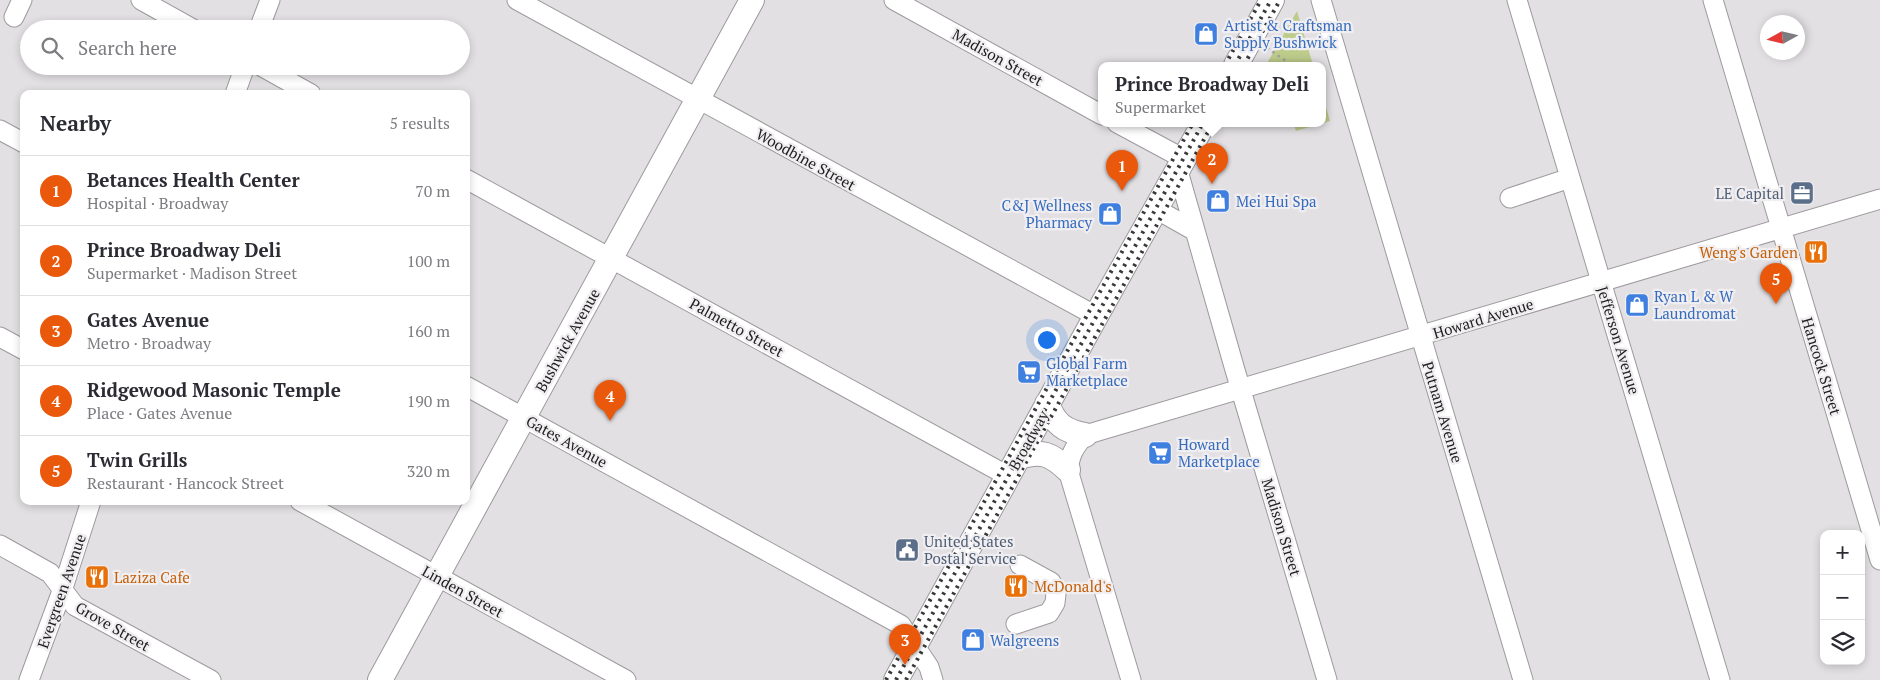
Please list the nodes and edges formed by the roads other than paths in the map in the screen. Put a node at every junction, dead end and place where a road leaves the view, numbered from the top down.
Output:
1 (141, 0) edge
2 (270, 0) edge
3 (517, 0) edge
4 (752, 0) edge
5 (894, 0) edge
6 (1271, 0) edge
7 (1321, 0) edge
8 (1517, 0) edge
9 (1713, 0) edge
10 (177, 20) edge
11 (262, 20) edge
12 (1238, 62) edge
13 (242, 75) edge
14 (277, 75) edge
15 (236, 90) edge
16 (304, 90) edge
17 (698, 100) junction
18 (1098, 112) edge
19 (1123, 127) edge
20 (1202, 127) edge
21 (0, 130) edge
22 (20, 141) edge
23 (1181, 165) junction
24 (1570, 178) junction
25 (470, 181) edge
26 (1510, 198) dead end
27 (1880, 199) edge
28 (1156, 209) junction
29 (1781, 229) junction
30 (1196, 231) junction
31 (611, 259) junction
32 (1601, 282) junction
33 (1096, 316) junction
34 (1420, 336) junction
35 (0, 337) edge
36 (20, 348) edge
37 (470, 388) edge
38 (1241, 390) junction
39 (1047, 404) junction
40 (524, 418) junction
41 (1085, 435) junction
42 (1013, 466) junction
43 (1068, 470) junction
44 (90, 505) edge
45 (307, 505) edge
46 (1874, 517) edge
47 (0, 545) edge
48 (1880, 560) edge
49 (1020, 565) dead end
50 (437, 577) junction
51 (62, 591) junction
52 (1016, 624) dead end
53 (915, 645) junction
54 (29, 680) edge
55 (211, 680) edge
56 (380, 680) edge
57 (626, 680) edge
58 (896, 680) edge
59 (933, 680) edge
60 (1131, 680) edge
61 (1327, 680) edge
62 (1523, 680) edge
63 (1720, 680) edge

1 - 10 street
2 - 11 street
3 - 17 street, Woodbine Street
4 - 17 main road, Bushwick Avenue
5 - 18 street, Madison Street
6 - 12 main road
7 - 34 street, Putnam Avenue
8 - 24 street, Jefferson Avenue
9 - 29 street, Hancock Street
13 - 15 street
14 - 16 street
17 - 31 main road, Bushwick Avenue
17 - 33 street, Woodbine Street
19 - 23 street
20 - 23 main road, Broadway
21 - 22 street
23 - 28 main road, Broadway
23 - 30 street, Madison Street
24 - 26 street
24 - 32 street, Jefferson Avenue
25 - 31 street, Palmetto Street
27 - 29 street, Howard Avenue
28 - 30 street
28 - 33 main road, Broadway
29 - 32 street, Howard Avenue
29 - 46 street, Hancock Street
30 - 38 street, Madison Street
31 - 40 main road, Bushwick Avenue
31 - 42 street, Palmetto Street
32 - 34 street, Howard Avenue
32 - 63 street, Jefferson Avenue
33 - 39 main road, Broadway
34 - 38 street, Howard Avenue
34 - 62 street, Putnam Avenue
35 - 36 street
37 - 40 street, Gates Avenue
38 - 41 street, Howard Avenue
38 - 61 street, Madison Street
39 - 41 main road
39 - 42 main road, Broadway
40 - 50 main road, Bushwick Avenue
40 - 53 street, Gates Avenue
41 - 43 street
42 - 43 main road
42 - 53 main road, Broadway
43 - 60 street
44 - 51 street, Evergreen Avenue
45 - 50 street, Linden Street
46 - 48 street, Hancock Street
47 - 51 street, Grove Street
49 - 52 street
50 - 56 main road, Bushwick Avenue
50 - 57 street, Linden Street
51 - 54 street, Evergreen Avenue
51 - 55 street, Grove Street
53 - 58 main road, Broadway
53 - 59 street, Gates Avenue

